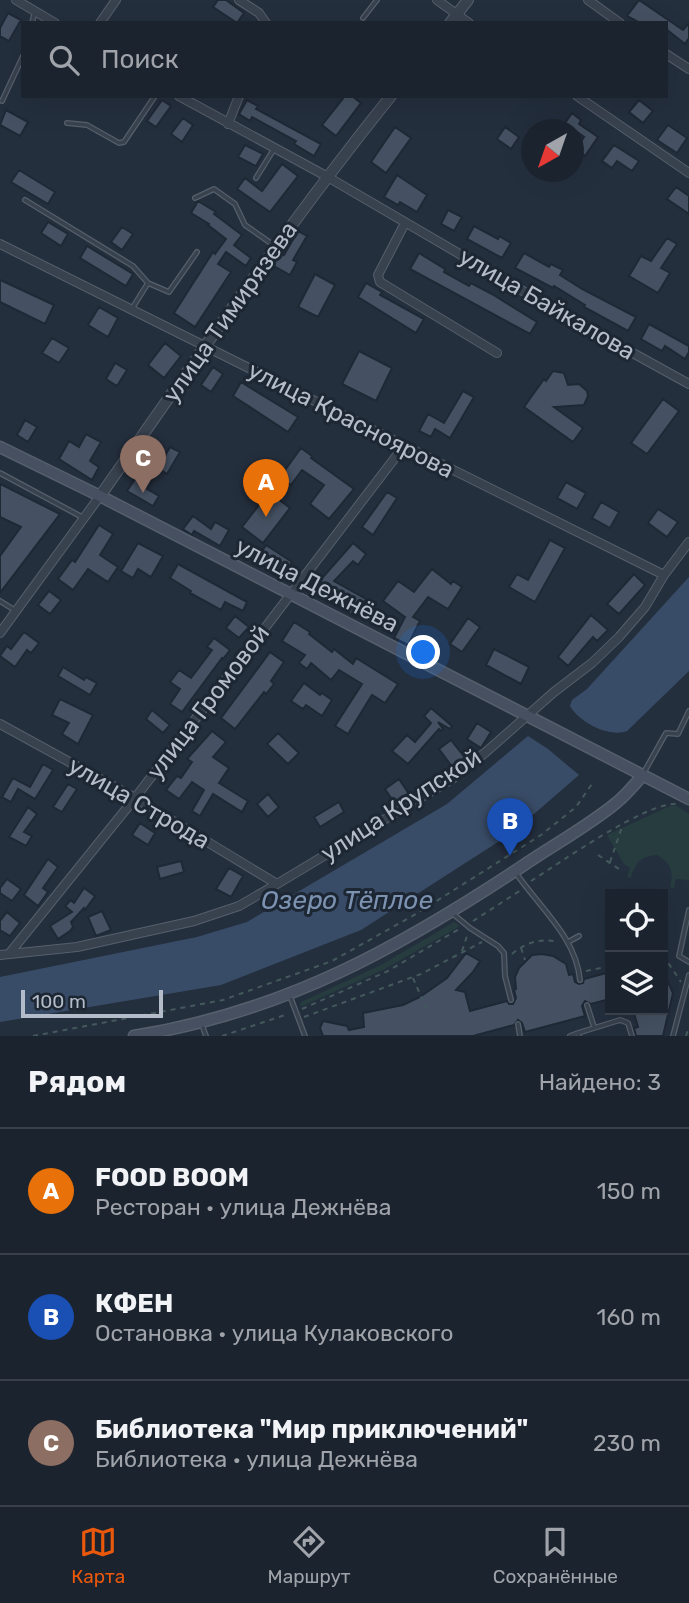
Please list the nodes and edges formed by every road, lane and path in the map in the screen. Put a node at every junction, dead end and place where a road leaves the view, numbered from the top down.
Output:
1 (16, 0) edge
2 (116, 0) edge
3 (239, 0) edge
4 (377, 0) edge
5 (437, 0) edge
6 (468, 0) edge
7 (587, 0) edge
8 (35, 11) junction
9 (363, 18) dead end
10 (454, 19) edge
11 (32, 21) edge
12 (52, 21) edge
13 (101, 21) edge
14 (265, 21) edge
15 (617, 21) edge
16 (668, 55) edge
17 (21, 59) edge
18 (689, 69) edge
19 (154, 98) edge
20 (182, 98) edge
21 (238, 98) edge
22 (389, 98) edge
23 (580, 98) edge
24 (2, 101) dead end
25 (67, 123) dead end
26 (228, 124) junction
27 (274, 149) junction
28 (689, 173) edge
29 (326, 176) junction
30 (256, 178) dead end
31 (195, 198) dead end
32 (25, 200) dead end
33 (405, 223) junction
34 (0, 244) edge
35 (275, 246) junction
36 (197, 252) dead end
37 (148, 283) junction
38 (132, 309) junction
39 (205, 346) junction
40 (497, 353) dead end
41 (689, 384) edge
42 (404, 446) junction
43 (0, 447) edge
44 (0, 473) edge
45 (100, 496) junction
46 (83, 518) junction
47 (689, 542) edge
48 (664, 575) junction
49 (289, 595) junction
50 (0, 601) edge
51 (16, 611) junction
52 (0, 633) edge
53 (689, 711) edge
54 (527, 715) junction
55 (0, 724) edge
56 (642, 776) junction
57 (594, 781) dead end
58 (135, 798) junction
59 (686, 803) edge
60 (623, 825) junction
61 (598, 855) dead end
62 (610, 862) junction
63 (514, 871) junction
64 (622, 871) dead end
65 (277, 884) junction
66 (525, 886) junction
67 (689, 909) edge
68 (451, 912) junction
69 (468, 927) junction
70 (579, 936) dead end
71 (489, 940) junction
72 (568, 942) junction
73 (561, 943) dead end
74 (521, 947) junction
75 (462, 953) junction
76 (4, 955) edge
77 (525, 960) dead end
78 (668, 960) edge
79 (505, 962) junction
80 (689, 962) edge
81 (605, 967) edge
82 (689, 975) edge
83 (413, 977) junction
84 (580, 980) joint
85 (685, 989) junction
86 (289, 995) junction
87 (512, 1000) dead end
88 (587, 1005) dead end
89 (426, 1008) dead end
90 (298, 1013) junction
91 (201, 1022) junction
92 (518, 1024) dead end
93 (594, 1027) junction
94 (689, 1027) edge
95 (578, 1034) edge
96 (33, 1036) edge
97 (134, 1036) edge
98 (205, 1036) edge
99 (222, 1036) edge
100 (305, 1036) edge
101 (520, 1036) edge
102 (569, 1036) edge
103 (632, 1036) edge
104 (673, 1036) edge
105 (686, 1036) edge

1 - 8 street
2 - 13 street
3 - 14 street
4 - 9 lane
5 - 10 street
6 - 10 street
7 - 15 street
8 - 11 lane
8 - 12 street
16 - 18 street
17 - 24 lane
19 - 25 lane
20 - 26 street, улица Байкалова
21 - 26 street
22 - 29 street, улица Тимирязева
23 - 28 street
26 - 27 street, улица Байкалова
27 - 29 street, улица Байкалова
27 - 30 lane
29 - 33 street, улица Байкалова
29 - 35 street, улица Тимирязева
31 - 35 lane
32 - 37 lane
33 - 40 street
33 - 41 street, улица Байкалова
34 - 38 street, улица Красноярова
35 - 39 street, улица Тимирязева
36 - 37 lane
37 - 38 lane
38 - 39 street, улица Красноярова
39 - 42 street, улица Красноярова
39 - 45 street, улица Тимирязева
42 - 48 street, улица Красноярова
42 - 49 street, улица Громовой
43 - 45 main road, улица Дежнёва
44 - 46 lane
45 - 46 street, улица Тимирязева
45 - 49 main road, улица Дежнёва
46 - 51 street, улица Тимирязева
47 - 48 street, улица Крупской
48 - 54 street, улица Крупской
49 - 54 main road, улица Дежнёва
49 - 58 street, улица Громовой
50 - 51 lane
51 - 52 street, улица Тимирязева
53 - 56 lane
54 - 56 main road, улица Дежнёва
54 - 65 street, улица Крупской
55 - 58 street, улица Строда
56 - 59 main road, улица Дежнёва
56 - 63 main road
57 - 96 path
58 - 65 street, улица Строда
58 - 76 street, улица Громовой
59 - 60 path
60 - 62 path
60 - 66 path
61 - 62 path
62 - 64 path
63 - 66 lane
63 - 68 main road
65 - 76 street, улица Крупской
66 - 69 path
66 - 72 lane
67 - 80 lane
68 - 69 lane
68 - 86 main road
69 - 71 lane
69 - 75 path
69 - 90 path
70 - 72 lane
71 - 75 path
71 - 79 lane
72 - 84 lane
73 - 74 path
74 - 77 path
74 - 79 path
75 - 83 path
78 - 85 path
79 - 87 lane
81 - 84 path
82 - 85 lane
83 - 89 path
83 - 90 path
85 - 104 lane
86 - 90 lane
86 - 91 main road
88 - 93 lane
90 - 99 path
90 - 100 lane
91 - 97 main road
91 - 98 lane
92 - 101 lane
93 - 95 lane
93 - 103 lane
94 - 105 path
95 - 102 lane

